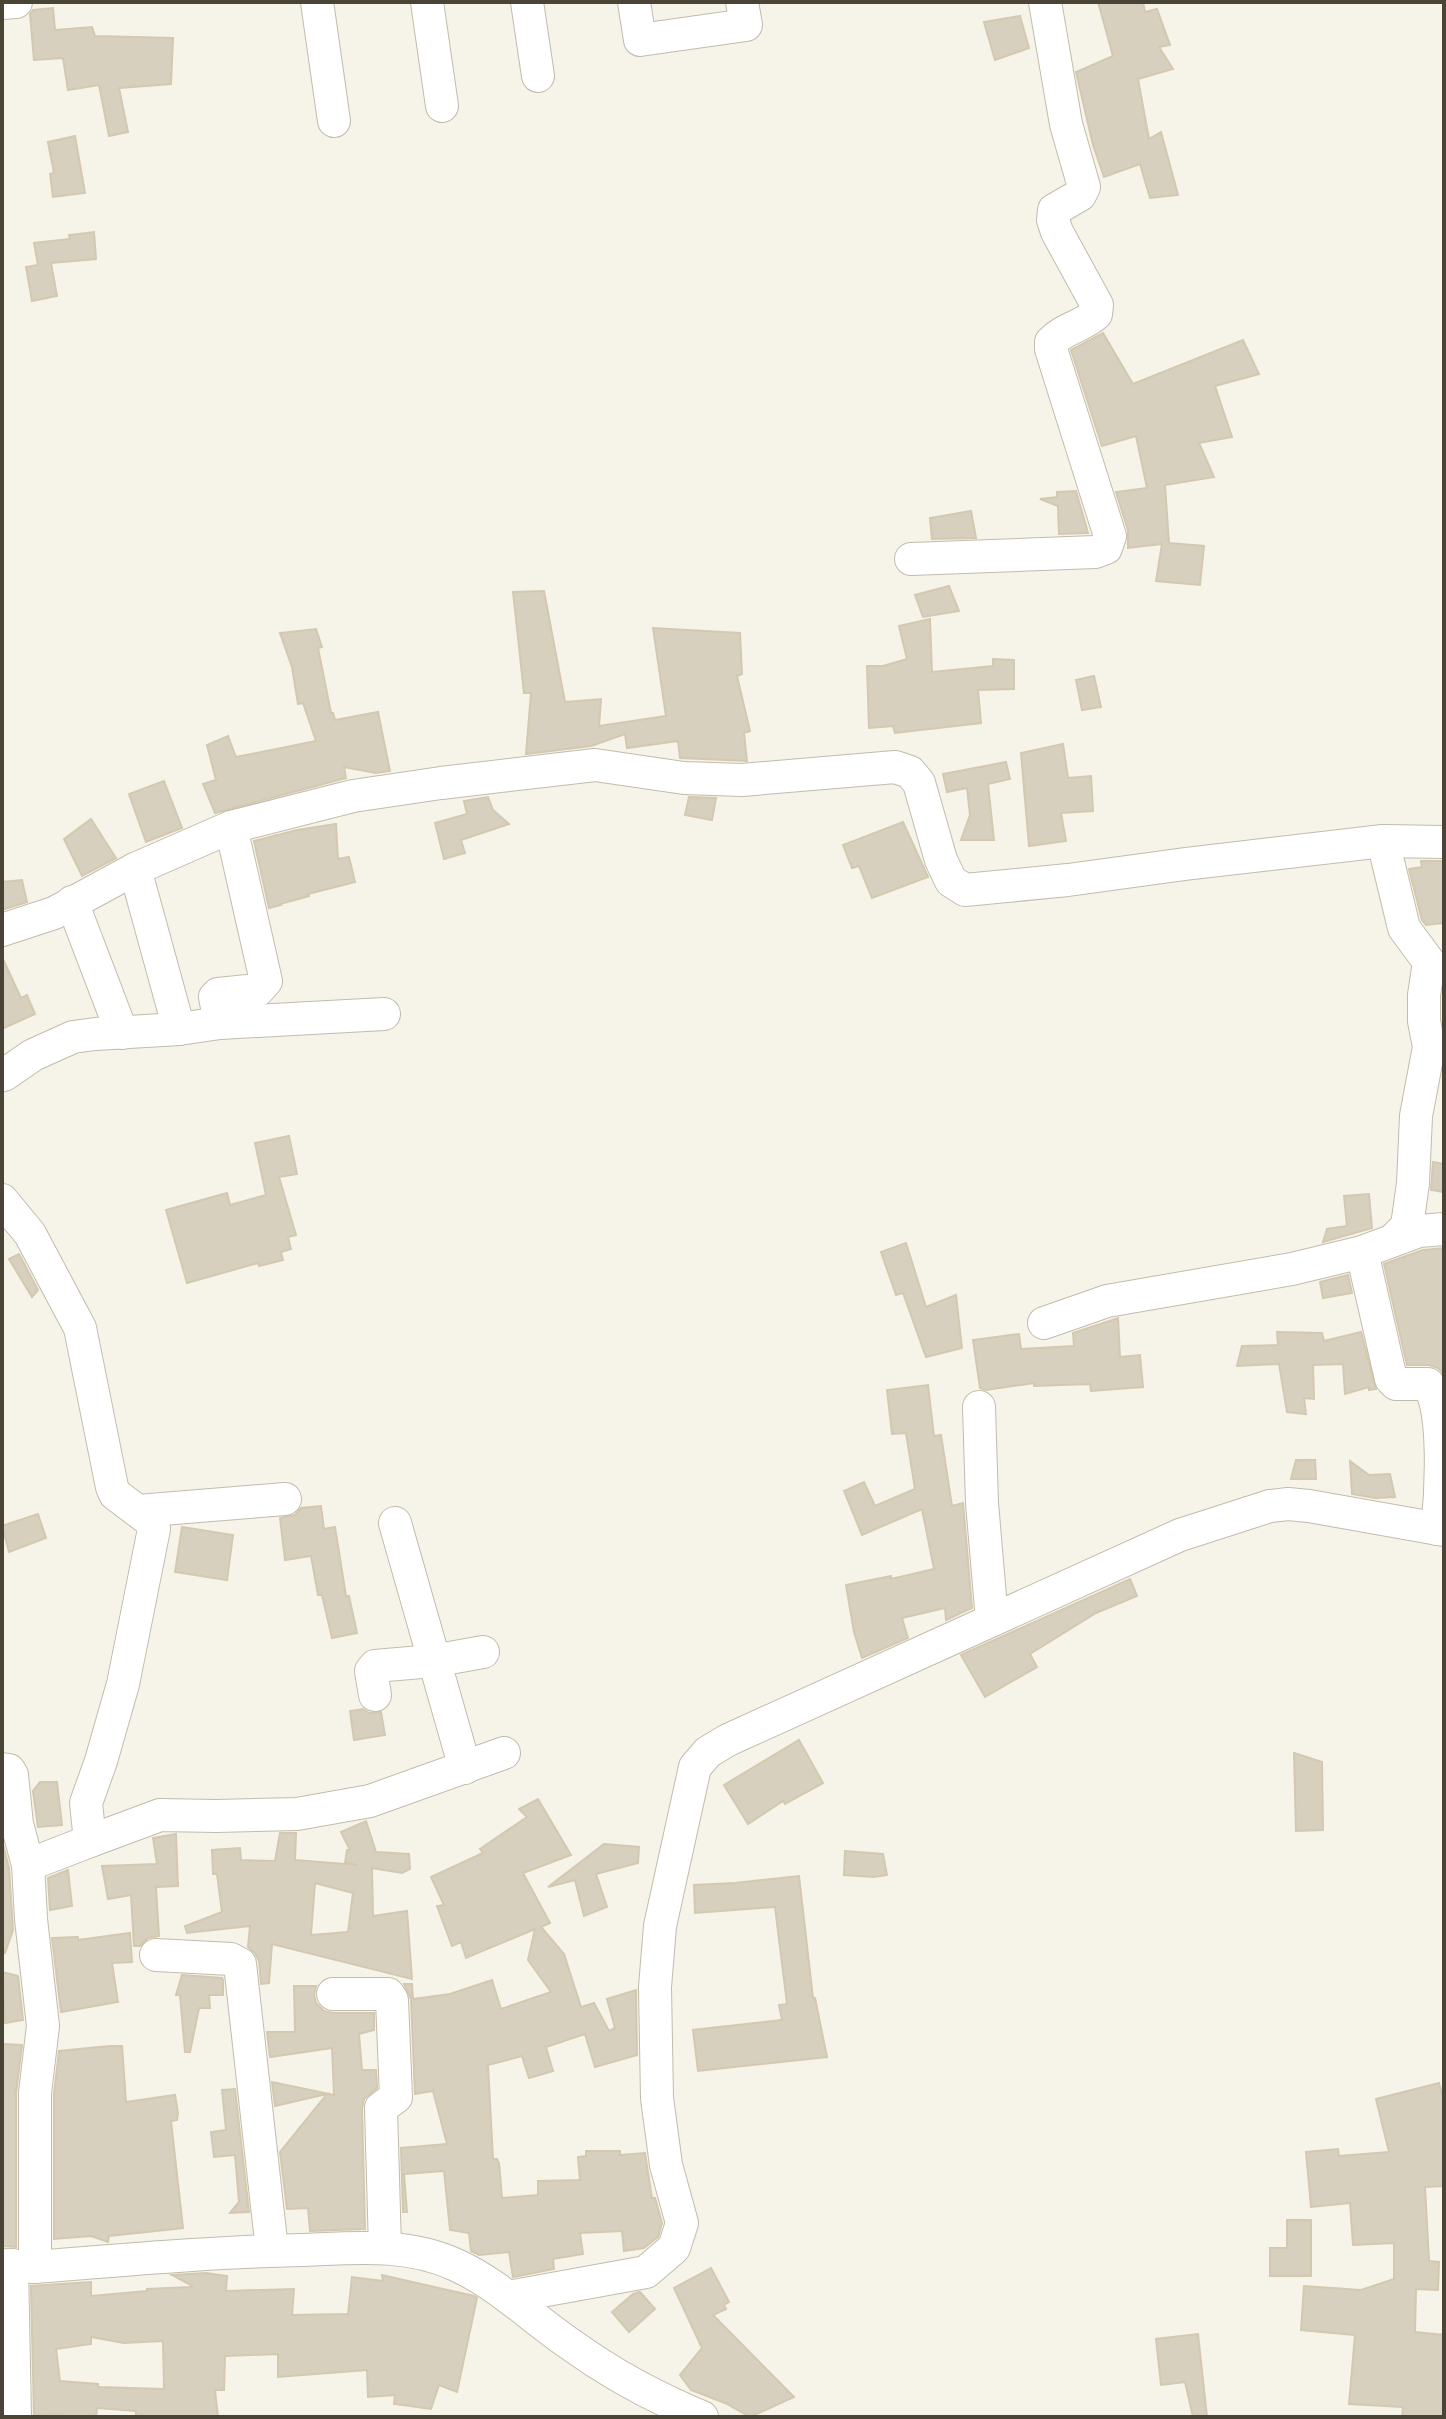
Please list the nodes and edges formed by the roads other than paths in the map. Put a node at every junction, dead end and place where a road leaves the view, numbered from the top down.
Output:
1 (16, 2) edge
2 (427, 2) edge
3 (527, 2) edge
4 (634, 2) edge
5 (742, 2) edge
6 (1045, 2) edge
7 (2, 3) edge
8 (323, 3) edge
9 (538, 76) dead end
10 (442, 106) dead end
11 (334, 121) dead end
12 (911, 559) dead end
13 (231, 827) junction
14 (1383, 841) junction
15 (1444, 842) edge
16 (135, 869) junction
17 (72, 902) junction
18 (2, 930) edge
19 (384, 1014) dead end
20 (220, 1023) junction
21 (179, 1029) junction
22 (122, 1033) junction
23 (3, 1077) edge
24 (2, 1200) edge
25 (1444, 1229) edge
26 (1395, 1238) junction
27 (1362, 1252) junction
28 (1044, 1323) dead end
29 (979, 1407) dead end
30 (285, 1499) dead end
31 (138, 1511) junction
32 (395, 1523) dead end
33 (1441, 1530) edge
34 (992, 1620) junction
35 (483, 1652) dead end
36 (433, 1661) junction
37 (375, 1695) dead end
38 (504, 1753) dead end
39 (465, 1768) junction
40 (2, 1769) edge
41 (90, 1841) junction
42 (28, 1865) junction
43 (156, 1955) dead end
44 (333, 1994) dead end
45 (385, 2248) junction
46 (272, 2250) junction
47 (16, 2266) edge
48 (508, 2297) junction
49 (15, 2417) edge
50 (702, 2417) edge

1 - 7 street
2 - 10 street
3 - 9 street
4 - 5 street
6 - 12 street
8 - 11 street
13 - 14 street
13 - 16 street
13 - 20 street
14 - 15 street
14 - 26 street
16 - 17 street
16 - 21 street
17 - 18 street
17 - 22 street
19 - 20 street
20 - 21 street
21 - 22 street
22 - 23 street
24 - 31 street
25 - 26 street
26 - 27 street
27 - 28 street
27 - 33 street
29 - 34 street
30 - 31 street
31 - 41 street
32 - 36 street
33 - 34 street
34 - 48 street
35 - 36 street
36 - 37 street
36 - 39 street
38 - 39 street
39 - 41 street
40 - 42 street
41 - 42 street
42 - 47 street
43 - 46 street
44 - 45 street
45 - 46 street
45 - 48 street
46 - 47 street
47 - 49 street
48 - 50 street

